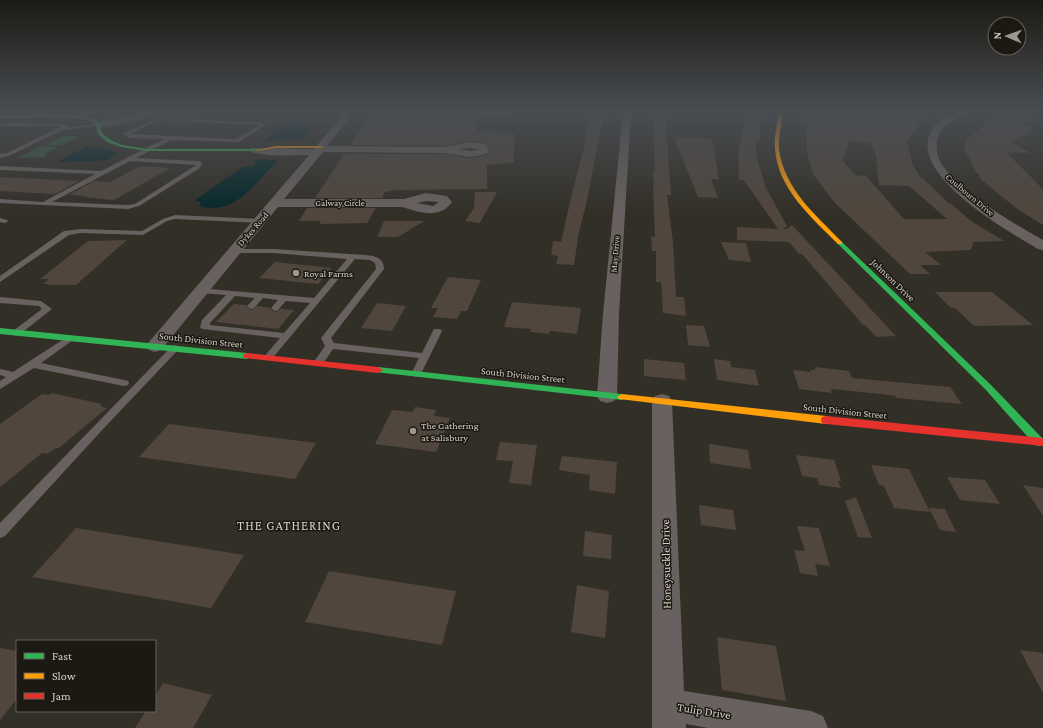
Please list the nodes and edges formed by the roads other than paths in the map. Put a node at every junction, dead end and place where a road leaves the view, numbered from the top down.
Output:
1 (26, 146) edge
2 (121, 146) edge
3 (155, 146) edge
4 (322, 146) edge
5 (624, 146) edge
6 (777, 146) edge
7 (931, 146) edge
8 (320, 149) junction
9 (147, 150) junction
10 (255, 150) joint
11 (443, 150) dead end
12 (0, 156) edge
13 (131, 158) junction
14 (0, 168) edge
15 (102, 173) junction
16 (0, 201) edge
17 (276, 203) junction
18 (405, 203) dead end
19 (44, 204) junction
20 (260, 220) junction
21 (1043, 246) edge
22 (234, 251) junction
23 (353, 256) junction
24 (0, 280) edge
25 (201, 290) junction
26 (234, 293) junction
27 (261, 296) junction
28 (284, 298) junction
29 (0, 300) edge
30 (317, 301) junction
31 (251, 306) dead end
32 (275, 308) dead end
33 (0, 331) edge
34 (437, 331) dead end
35 (16, 333) junction
36 (287, 336) junction
37 (70, 338) junction
38 (154, 346) junction
39 (330, 346) junction
40 (175, 348) junction
41 (425, 356) junction
42 (268, 358) junction
43 (318, 363) junction
44 (32, 364) junction
45 (0, 372) edge
46 (416, 374) junction
47 (15, 376) junction
48 (124, 383) dead end
49 (0, 386) edge
50 (607, 396) junction
51 (662, 401) junction
52 (1041, 442) edge
53 (0, 532) edge
54 (669, 717) edge
55 (811, 728) edge

1 - 12 lane
2 - 9 street
3 - 9 lane
4 - 8 street, Dykes Road
5 - 50 street, May Drive
6 - 52 street, Johnson Drive
7 - 21 street, Coulbourn Drive
8 - 10 street
8 - 11 street
8 - 17 street, Dykes Road
9 - 10 street
9 - 13 lane
13 - 15 lane
13 - 19 lane
14 - 15 lane
15 - 19 lane
16 - 19 lane
17 - 18 street, Galway Circle
17 - 20 street, Dykes Road
20 - 22 street, Dykes Road
20 - 24 lane
22 - 23 lane
22 - 25 street, Dykes Road
23 - 30 lane
23 - 39 lane
25 - 26 lane
25 - 38 street, Dykes Road
26 - 27 lane
26 - 36 lane
27 - 28 lane
27 - 31 lane
28 - 30 lane
28 - 32 lane
29 - 35 lane
30 - 36 lane
33 - 35 street, South Division Street
34 - 41 lane
35 - 37 street, South Division Street
36 - 42 lane
37 - 38 street, South Division Street
37 - 44 lane
38 - 40 street, South Division Street
39 - 41 lane
39 - 43 lane
40 - 42 street, South Division Street
40 - 53 lane
41 - 46 lane
42 - 43 street, South Division Street
43 - 46 street, South Division Street
44 - 47 lane
44 - 48 lane
45 - 47 lane
46 - 50 street, South Division Street
47 - 49 lane
50 - 51 street, South Division Street
51 - 52 street, South Division Street
51 - 54 street, Honeysuckle Drive
54 - 55 street, Tulip Drive

